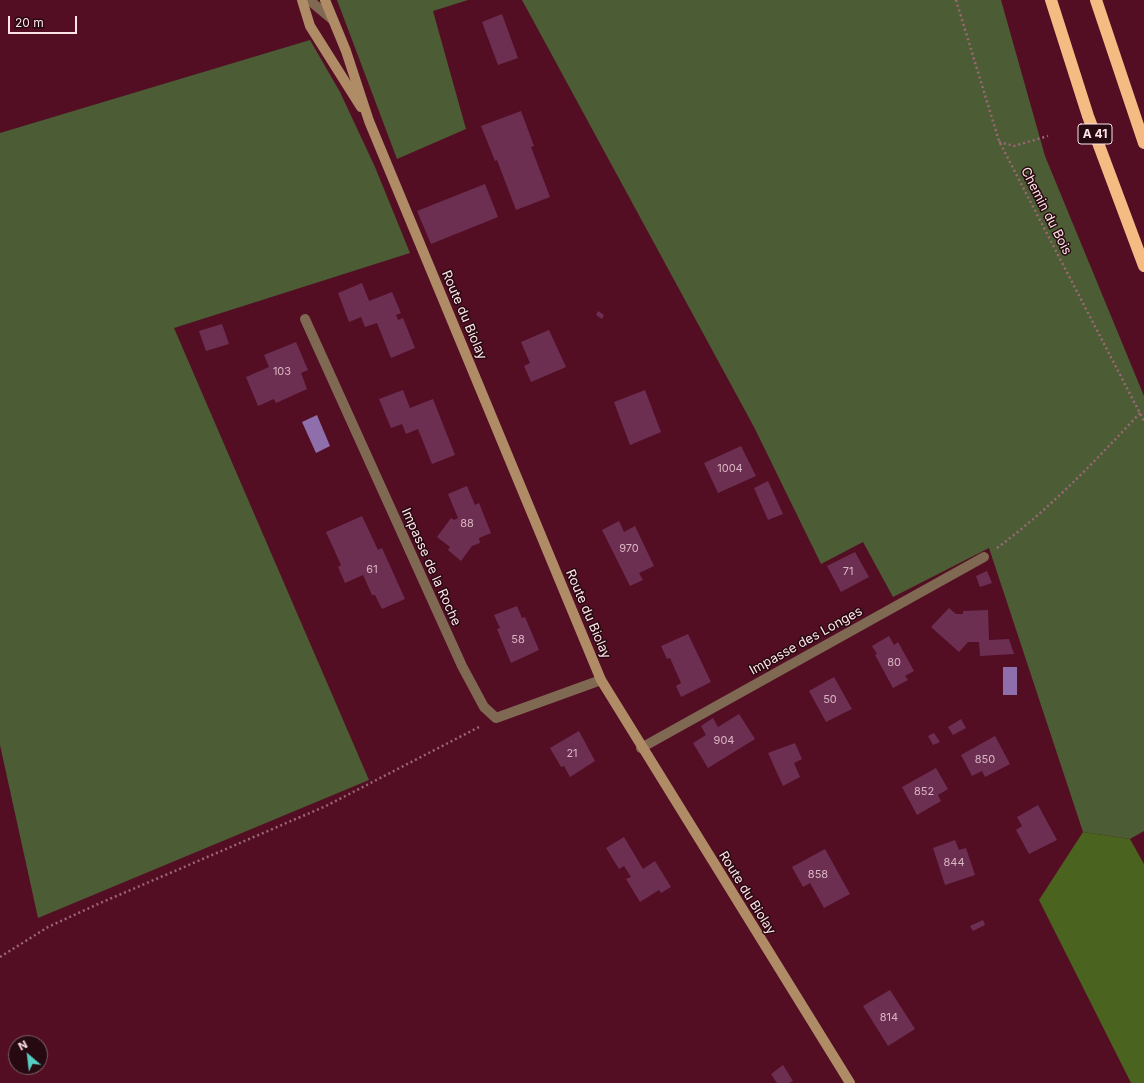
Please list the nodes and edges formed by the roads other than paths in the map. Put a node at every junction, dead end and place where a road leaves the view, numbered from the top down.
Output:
1 (302, 0) edge
2 (309, 0) edge
3 (325, 0) edge
4 (1051, 0) edge
5 (1096, 0) edge
6 (333, 20) junction
7 (369, 121) junction
8 (1144, 143) edge
9 (1144, 266) edge
10 (305, 319) dead end
11 (984, 557) road end
12 (601, 680) junction
13 (641, 748) junction
14 (850, 1083) edge

1 - 7 street, Route du Biolay
2 - 6 street, Route du Biolay
3 - 6 street
4 - 9 highway, A 41
5 - 8 highway
6 - 7 street, Route du Biolay
7 - 12 street, Route du Biolay
10 - 12 street, Impasse de la Roche
11 - 13 street, Impasse des Longes
12 - 13 street, Route du Biolay
13 - 14 street, Route du Biolay

